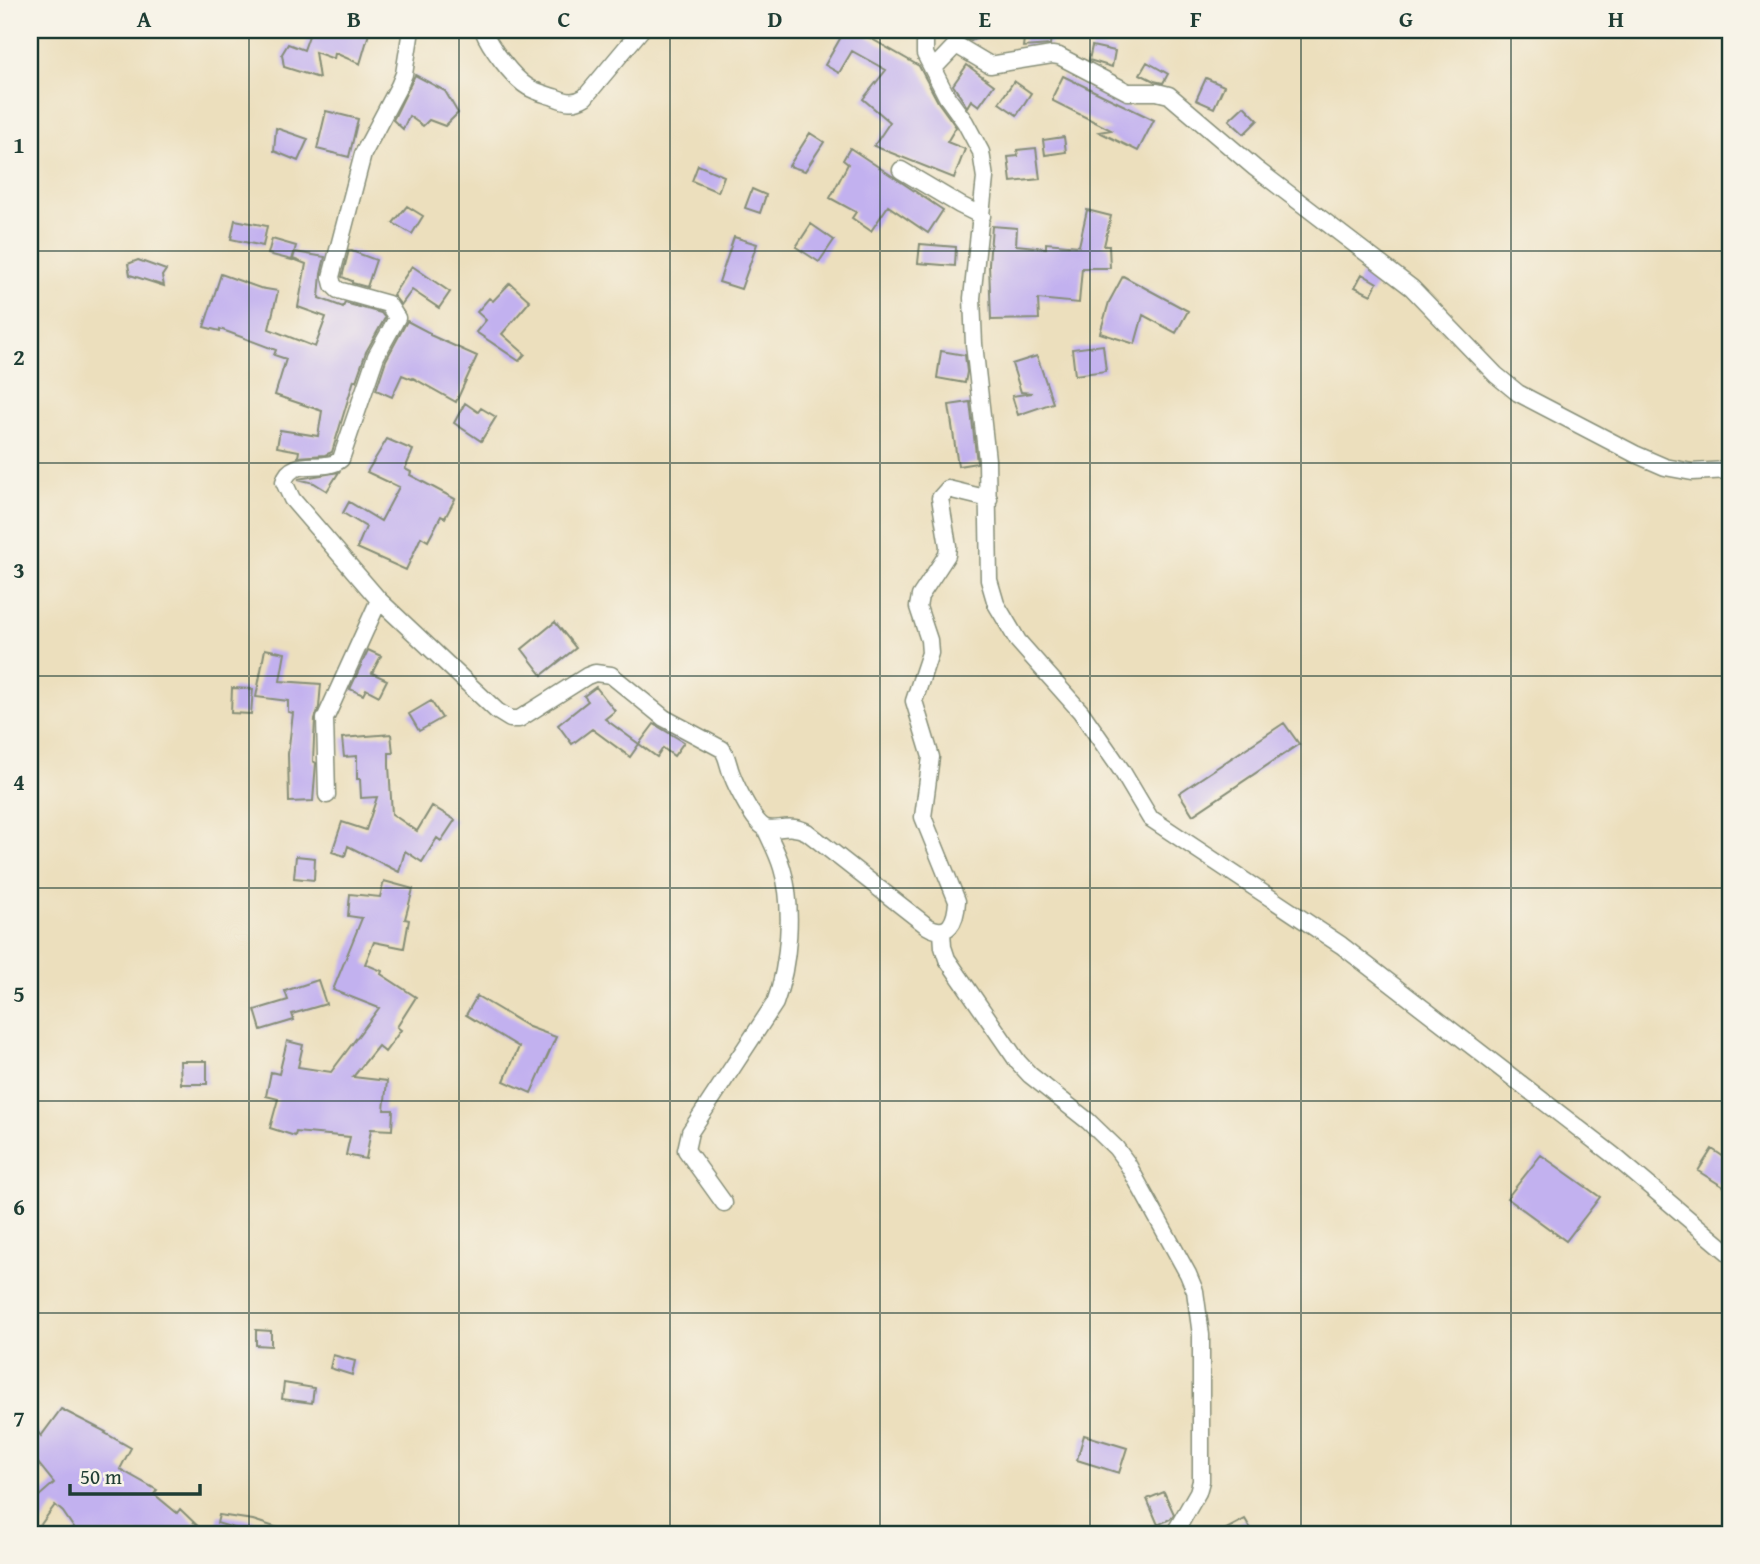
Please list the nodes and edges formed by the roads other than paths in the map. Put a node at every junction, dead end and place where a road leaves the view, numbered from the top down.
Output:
1 (411, 30) edge
2 (484, 30) edge
3 (641, 30) edge
4 (924, 30) edge
5 (934, 68) junction
6 (901, 170) dead end
7 (982, 216) junction
8 (1730, 470) edge
9 (989, 499) junction
10 (379, 600) junction
11 (327, 795) dead end
12 (765, 828) junction
13 (942, 932) junction
14 (724, 1203) dead end
15 (1730, 1254) edge
16 (1174, 1534) edge

1 - 10 street
2 - 3 street
4 - 5 street
5 - 7 street
5 - 8 street
6 - 7 street
7 - 9 street
9 - 13 street
9 - 15 street
10 - 11 street
10 - 12 street
12 - 13 street
12 - 14 street
13 - 16 street

